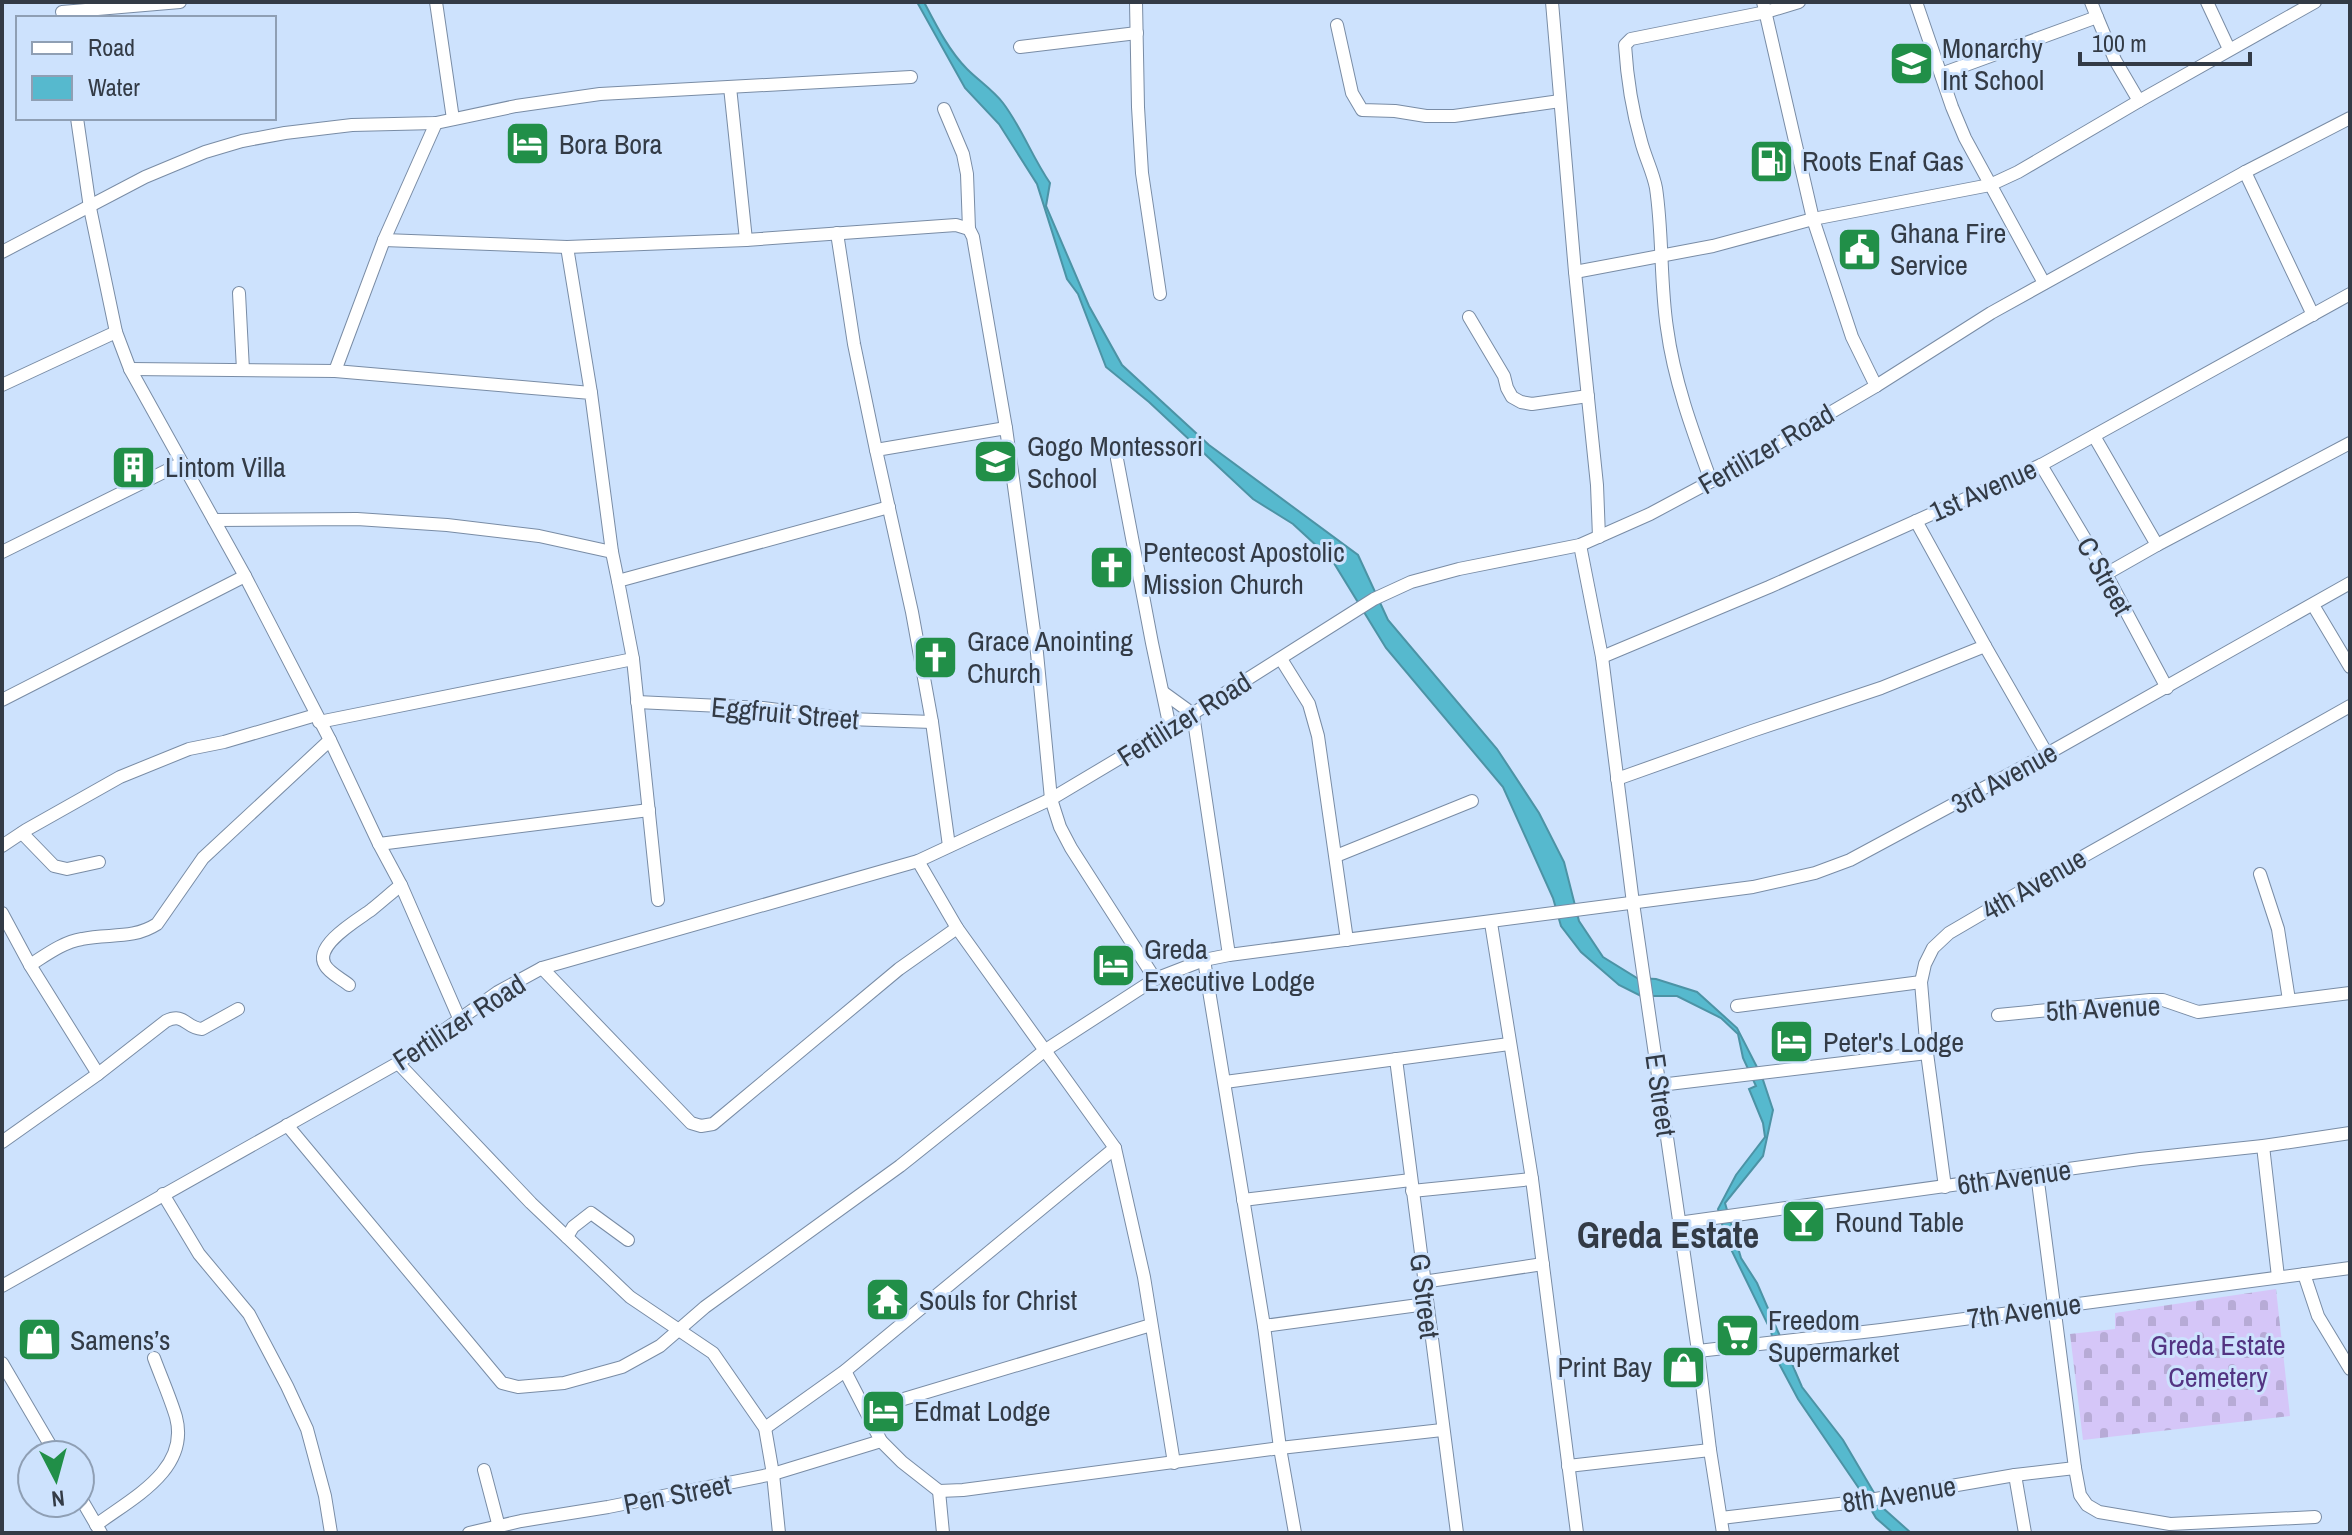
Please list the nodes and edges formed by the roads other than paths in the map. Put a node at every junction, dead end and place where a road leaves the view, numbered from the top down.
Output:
1 (180, 2) edge
2 (436, 2) edge
3 (1136, 2) edge
4 (1552, 2) edge
5 (1799, 2) edge
6 (1916, 2) edge
7 (2091, 2) edge
8 (2207, 2) edge
9 (2315, 2) edge
10 (1764, 7) edge
11 (62, 11) edge
12 (2097, 17) junction
13 (1337, 25) dead end
14 (1137, 33) junction
15 (1020, 47) dead end
16 (2229, 49) junction
17 (1941, 74) junction
18 (911, 77) dead end
19 (730, 87) junction
20 (1560, 101) junction
21 (2139, 101) junction
22 (944, 109) dead end
23 (2350, 118) edge
24 (453, 119) junction
25 (77, 120) edge
26 (436, 123) junction
27 (2245, 172) junction
28 (1990, 185) junction
29 (90, 208) junction
30 (1813, 219) junction
31 (969, 229) junction
32 (837, 233) junction
33 (384, 240) junction
34 (746, 240) junction
35 (567, 247) junction
36 (2, 252) edge
37 (1663, 254) junction
38 (1575, 272) junction
39 (2044, 283) junction
40 (239, 293) dead end
41 (1160, 294) dead end
42 (2350, 294) edge
43 (2313, 315) junction
44 (1469, 317) dead end
45 (116, 332) junction
46 (130, 369) junction
47 (243, 370) junction
48 (335, 371) junction
49 (2, 385) edge
50 (1876, 386) junction
51 (591, 393) junction
52 (1588, 396) junction
53 (1006, 428) junction
54 (2094, 436) junction
55 (2350, 443) edge
56 (876, 450) junction
57 (1117, 459) dead end
58 (182, 463) junction
59 (2041, 465) junction
60 (1711, 481) junction
61 (889, 507) junction
62 (214, 520) junction
63 (1916, 521) junction
64 (1599, 537) junction
65 (1580, 545) junction
66 (2157, 545) junction
67 (2, 552) edge
68 (612, 552) junction
69 (2106, 574) junction
70 (245, 576) junction
71 (618, 581) junction
72 (2350, 583) edge
73 (2313, 605) junction
74 (1985, 646) junction
75 (1602, 657) junction
76 (633, 659) junction
77 (1281, 659) junction
78 (2350, 667) edge
79 (2167, 688) junction
80 (1164, 693) junction
81 (2, 700) edge
82 (637, 702) junction
83 (2350, 706) edge
84 (1193, 714) junction
85 (318, 718) junction
86 (932, 722) junction
87 (1170, 728) junction
88 (330, 740) junction
89 (2047, 754) junction
90 (1617, 779) junction
91 (1051, 799) junction
92 (1472, 801) dead end
93 (649, 810) junction
94 (22, 833) junction
95 (379, 844) junction
96 (2, 846) edge
97 (949, 846) junction
98 (1336, 856) junction
99 (918, 861) junction
100 (99, 862) dead end
101 (2260, 874) dead end
102 (401, 885) junction
103 (658, 900) dead end
104 (1633, 903) junction
105 (2, 913) edge
106 (1491, 923) junction
107 (957, 928) junction
108 (1347, 940) junction
109 (1229, 955) junction
110 (1204, 960) junction
111 (30, 965) junction
112 (542, 968) junction
113 (1155, 979) junction
114 (1921, 982) junction
115 (349, 985) dead end
116 (2350, 993) edge
117 (2289, 1000) junction
118 (1737, 1006) dead end
119 (238, 1009) dead end
120 (1998, 1015) dead end
121 (459, 1018) junction
122 (1509, 1044) junction
123 (1044, 1051) junction
124 (1927, 1053) junction
125 (1396, 1059) junction
126 (398, 1063) junction
127 (98, 1074) junction
128 (1225, 1082) junction
129 (1660, 1085) junction
130 (287, 1125) junction
131 (2350, 1133) edge
132 (2, 1142) edge
133 (2263, 1146) junction
134 (1115, 1148) junction
135 (2037, 1174) junction
136 (1532, 1179) junction
137 (1412, 1186) junction
138 (1945, 1187) junction
139 (163, 1194) junction
140 (1243, 1200) junction
141 (1678, 1223) junction
142 (567, 1237) junction
143 (628, 1240) dead end
144 (1543, 1264) junction
145 (2350, 1268) edge
146 (2304, 1274) junction
147 (2278, 1277) junction
148 (1423, 1282) junction
149 (2, 1286) edge
150 (1426, 1304) junction
151 (2053, 1308) junction
152 (1151, 1325) junction
153 (1264, 1326) junction
154 (678, 1330) junction
155 (1698, 1351) junction
156 (154, 1358) dead end
157 (2, 1363) edge
158 (2350, 1369) edge
159 (845, 1371) junction
160 (867, 1410) junction
161 (765, 1428) junction
162 (1442, 1430) junction
163 (47, 1439) edge
164 (881, 1441) junction
165 (1280, 1448) junction
166 (1710, 1450) junction
167 (1174, 1463) junction
168 (1568, 1466) junction
169 (2075, 1468) junction
170 (484, 1470) dead end
171 (773, 1474) junction
172 (2015, 1475) junction
173 (939, 1491) junction
174 (2315, 1517) dead end
175 (1721, 1518) junction
176 (499, 1527) junction
177 (2170, 1528) edge
178 (98, 1529) edge
179 (331, 1533) edge
180 (469, 1533) edge
181 (779, 1533) edge
182 (943, 1533) edge
183 (1295, 1533) edge
184 (1457, 1533) edge
185 (1577, 1533) edge
186 (1723, 1533) edge
187 (2025, 1533) edge

1 - 11 street
2 - 24 street
3 - 14 street
4 - 20 street
5 - 10 street
6 - 17 street
7 - 12 street
8 - 16 street
9 - 16 street
10 - 30 street
10 - 37 street
12 - 17 street
12 - 21 street
13 - 20 street
14 - 15 street
14 - 41 street
16 - 21 street
17 - 28 street
18 - 19 street
19 - 24 street
19 - 34 street
20 - 38 street
21 - 28 street
22 - 31 street
23 - 27 street, Fertilizer Road
24 - 26 street
25 - 29 street
26 - 29 street
26 - 33 street
27 - 39 street, Fertilizer Road
27 - 43 street
28 - 30 street
28 - 39 street
29 - 36 street
29 - 45 street
30 - 37 street
30 - 50 street
31 - 32 street
31 - 53 street
32 - 34 street
32 - 56 street
33 - 35 street
33 - 48 street
34 - 35 street
35 - 51 street
37 - 38 street
37 - 60 street
38 - 52 street
39 - 50 street, Fertilizer Road
40 - 47 street
42 - 43 street, 1st Avenue
43 - 54 street, 1st Avenue
44 - 52 street
45 - 46 street
45 - 49 street
46 - 47 street
46 - 58 street
47 - 48 street
48 - 51 street
50 - 60 street, Fertilizer Road
51 - 68 street
52 - 64 street
53 - 56 street
53 - 91 street
54 - 59 street, 1st Avenue
54 - 66 street
55 - 66 street
56 - 61 street
57 - 80 street
58 - 62 street
58 - 67 street
59 - 63 street, 1st Avenue
59 - 69 street, C Street
60 - 64 street, Fertilizer Road
61 - 71 street
61 - 86 street
62 - 68 street
62 - 70 street
63 - 74 street
63 - 75 street, 1st Avenue
64 - 65 street, Fertilizer Road
65 - 75 street, E Street
65 - 77 street, Fertilizer Road
66 - 69 street
68 - 71 street
69 - 79 street, C Street
70 - 81 street
70 - 85 street
71 - 76 street
72 - 73 street, 3rd Avenue
73 - 78 street
73 - 79 street, 3rd Avenue
74 - 89 street
74 - 90 street
75 - 90 street, E Street
76 - 82 street
76 - 85 street
77 - 84 street, Fertilizer Road
77 - 98 street
79 - 89 street, 3rd Avenue
80 - 84 street
80 - 87 street
82 - 86 street, Eggfruit Street
82 - 93 street
83 - 114 street, 4th Avenue
84 - 87 street, Fertilizer Road
84 - 109 street
85 - 88 street
85 - 94 street
86 - 97 street
87 - 91 street, Fertilizer Road
88 - 95 street
88 - 111 street
89 - 104 street, 3rd Avenue
90 - 104 street, E Street
91 - 97 street, Fertilizer Road
91 - 113 street
92 - 98 street
93 - 95 street
93 - 103 street
94 - 96 street
94 - 100 street
95 - 102 street
97 - 99 street, Fertilizer Road
98 - 108 street
99 - 107 street
99 - 112 street, Fertilizer Road
101 - 117 street
102 - 115 street
102 - 121 street
104 - 106 street, 3rd Avenue
104 - 129 street, E Street
105 - 111 street
106 - 108 street, 3rd Avenue
106 - 122 street
107 - 112 street
107 - 123 street
108 - 109 street, 3rd Avenue
109 - 110 street, 3rd Avenue
110 - 113 street, 3rd Avenue
110 - 128 street
111 - 127 street
112 - 121 street, Fertilizer Road
113 - 123 street, 3rd Avenue
114 - 118 street
114 - 124 street, 4th Avenue
116 - 117 street, 5th Avenue
117 - 120 street, 5th Avenue
119 - 127 street
121 - 126 street, Fertilizer Road
122 - 125 street
122 - 136 street
123 - 134 street
123 - 154 street, 3rd Avenue
124 - 129 street
124 - 138 street, 4th Avenue
125 - 128 street
125 - 137 street, G Street
126 - 130 street, Fertilizer Road
126 - 142 street
127 - 132 street
128 - 140 street
129 - 141 street, E Street
130 - 139 street, Fertilizer Road
130 - 154 street, 3rd Avenue
131 - 133 street, 6th Avenue
133 - 135 street, 6th Avenue
133 - 147 street
134 - 152 street
134 - 159 street
135 - 138 street, 6th Avenue
135 - 151 street
136 - 137 street
136 - 144 street
137 - 140 street
137 - 148 street, G Street
138 - 141 street, 6th Avenue
139 - 149 street, Fertilizer Road
139 - 179 street
140 - 153 street
141 - 155 street, E Street
142 - 143 street
142 - 154 street
144 - 148 street
144 - 168 street
145 - 146 street, 7th Avenue
146 - 147 street, 7th Avenue
146 - 158 street
147 - 151 street, 7th Avenue
148 - 150 street, G Street
150 - 153 street
150 - 162 street, G Street
151 - 155 street, 7th Avenue
151 - 169 street
152 - 160 street
152 - 167 street
153 - 165 street
154 - 161 street
155 - 166 street, E Street
156 - 178 street
157 - 163 street
159 - 160 street
159 - 161 street
160 - 164 street
161 - 171 street
162 - 165 street
162 - 184 street, G Street
164 - 171 street, Pen Street
164 - 173 street
165 - 167 street
165 - 183 street
166 - 168 street
166 - 175 street, E Street
167 - 173 street
168 - 185 street
169 - 172 street, 8th Avenue
169 - 177 street
170 - 176 street
171 - 176 street, Pen Street
171 - 181 street
172 - 175 street, 8th Avenue
172 - 187 street
173 - 182 street
174 - 177 street
175 - 186 street, E Street
176 - 180 street, Pen Street

